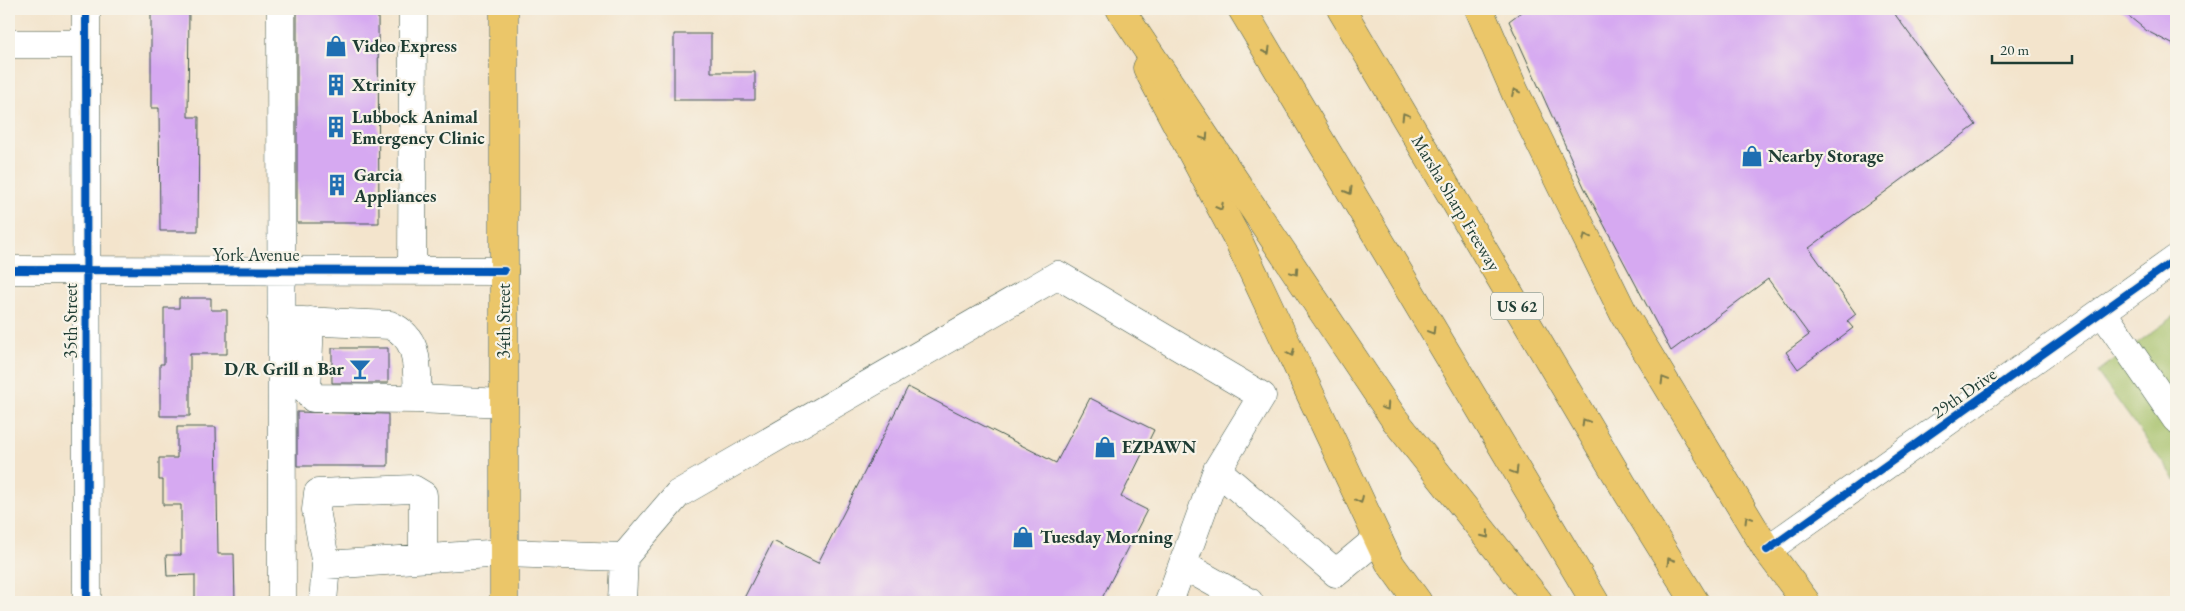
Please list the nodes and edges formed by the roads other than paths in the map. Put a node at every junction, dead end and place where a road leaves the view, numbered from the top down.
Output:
1 (86, 9) edge
2 (282, 9) edge
3 (413, 9) edge
4 (504, 9) edge
5 (1118, 9) edge
6 (1242, 9) edge
7 (1341, 9) edge
8 (1479, 9) edge
9 (9, 44) edge
10 (86, 44) junction
11 (2176, 259) edge
12 (9, 270) edge
13 (86, 270) junction
14 (281, 270) junction
15 (412, 271) junction
16 (504, 271) junction
17 (2102, 313) junction
18 (281, 320) junction
19 (310, 321) junction
20 (418, 400) junction
21 (504, 403) junction
22 (2172, 406) edge
23 (1217, 470) junction
24 (1378, 538) junction
25 (1768, 550) junction
26 (504, 553) junction
27 (624, 557) junction
28 (423, 558) junction
29 (326, 564) junction
30 (1183, 565) junction
31 (87, 602) edge
32 (282, 602) edge
33 (322, 602) edge
34 (504, 602) edge
35 (622, 602) edge
36 (1169, 602) edge
37 (1249, 602) edge
38 (1418, 602) edge
39 (1540, 602) edge
40 (1595, 602) edge
41 (1695, 602) edge
42 (1806, 602) edge

1 - 10 street, 35th Street
2 - 14 street
3 - 15 street
4 - 16 main road, 34th Street
5 -> 24 main road
5 -> 39 main road
6 -> 40 main road
41 -> 7 main road, Marsha Sharp Freeway / US 62
25 -> 8 main road
9 - 10 street
10 - 13 street, 35th Street
11 - 17 street, 29th Drive
12 - 13 street, York Avenue
13 - 14 street, York Avenue
13 - 31 street, 35th Street
14 - 15 street, York Avenue
14 - 18 street
15 - 16 street, York Avenue
16 - 21 main road, 34th Street
17 - 22 street
17 - 25 street, 29th Drive
18 - 19 street
18 - 32 street
19 - 20 street
19 - 20 street
20 - 21 street
21 - 26 main road, 34th Street
23 - 24 street
23 - 27 street
23 - 30 street
24 - 38 main road
25 - 42 main road
26 - 27 street
26 - 28 street
26 - 34 main road, 34th Street
27 - 35 street
28 - 29 street
28 - 29 street
29 - 33 street
30 - 36 street
30 - 37 street

